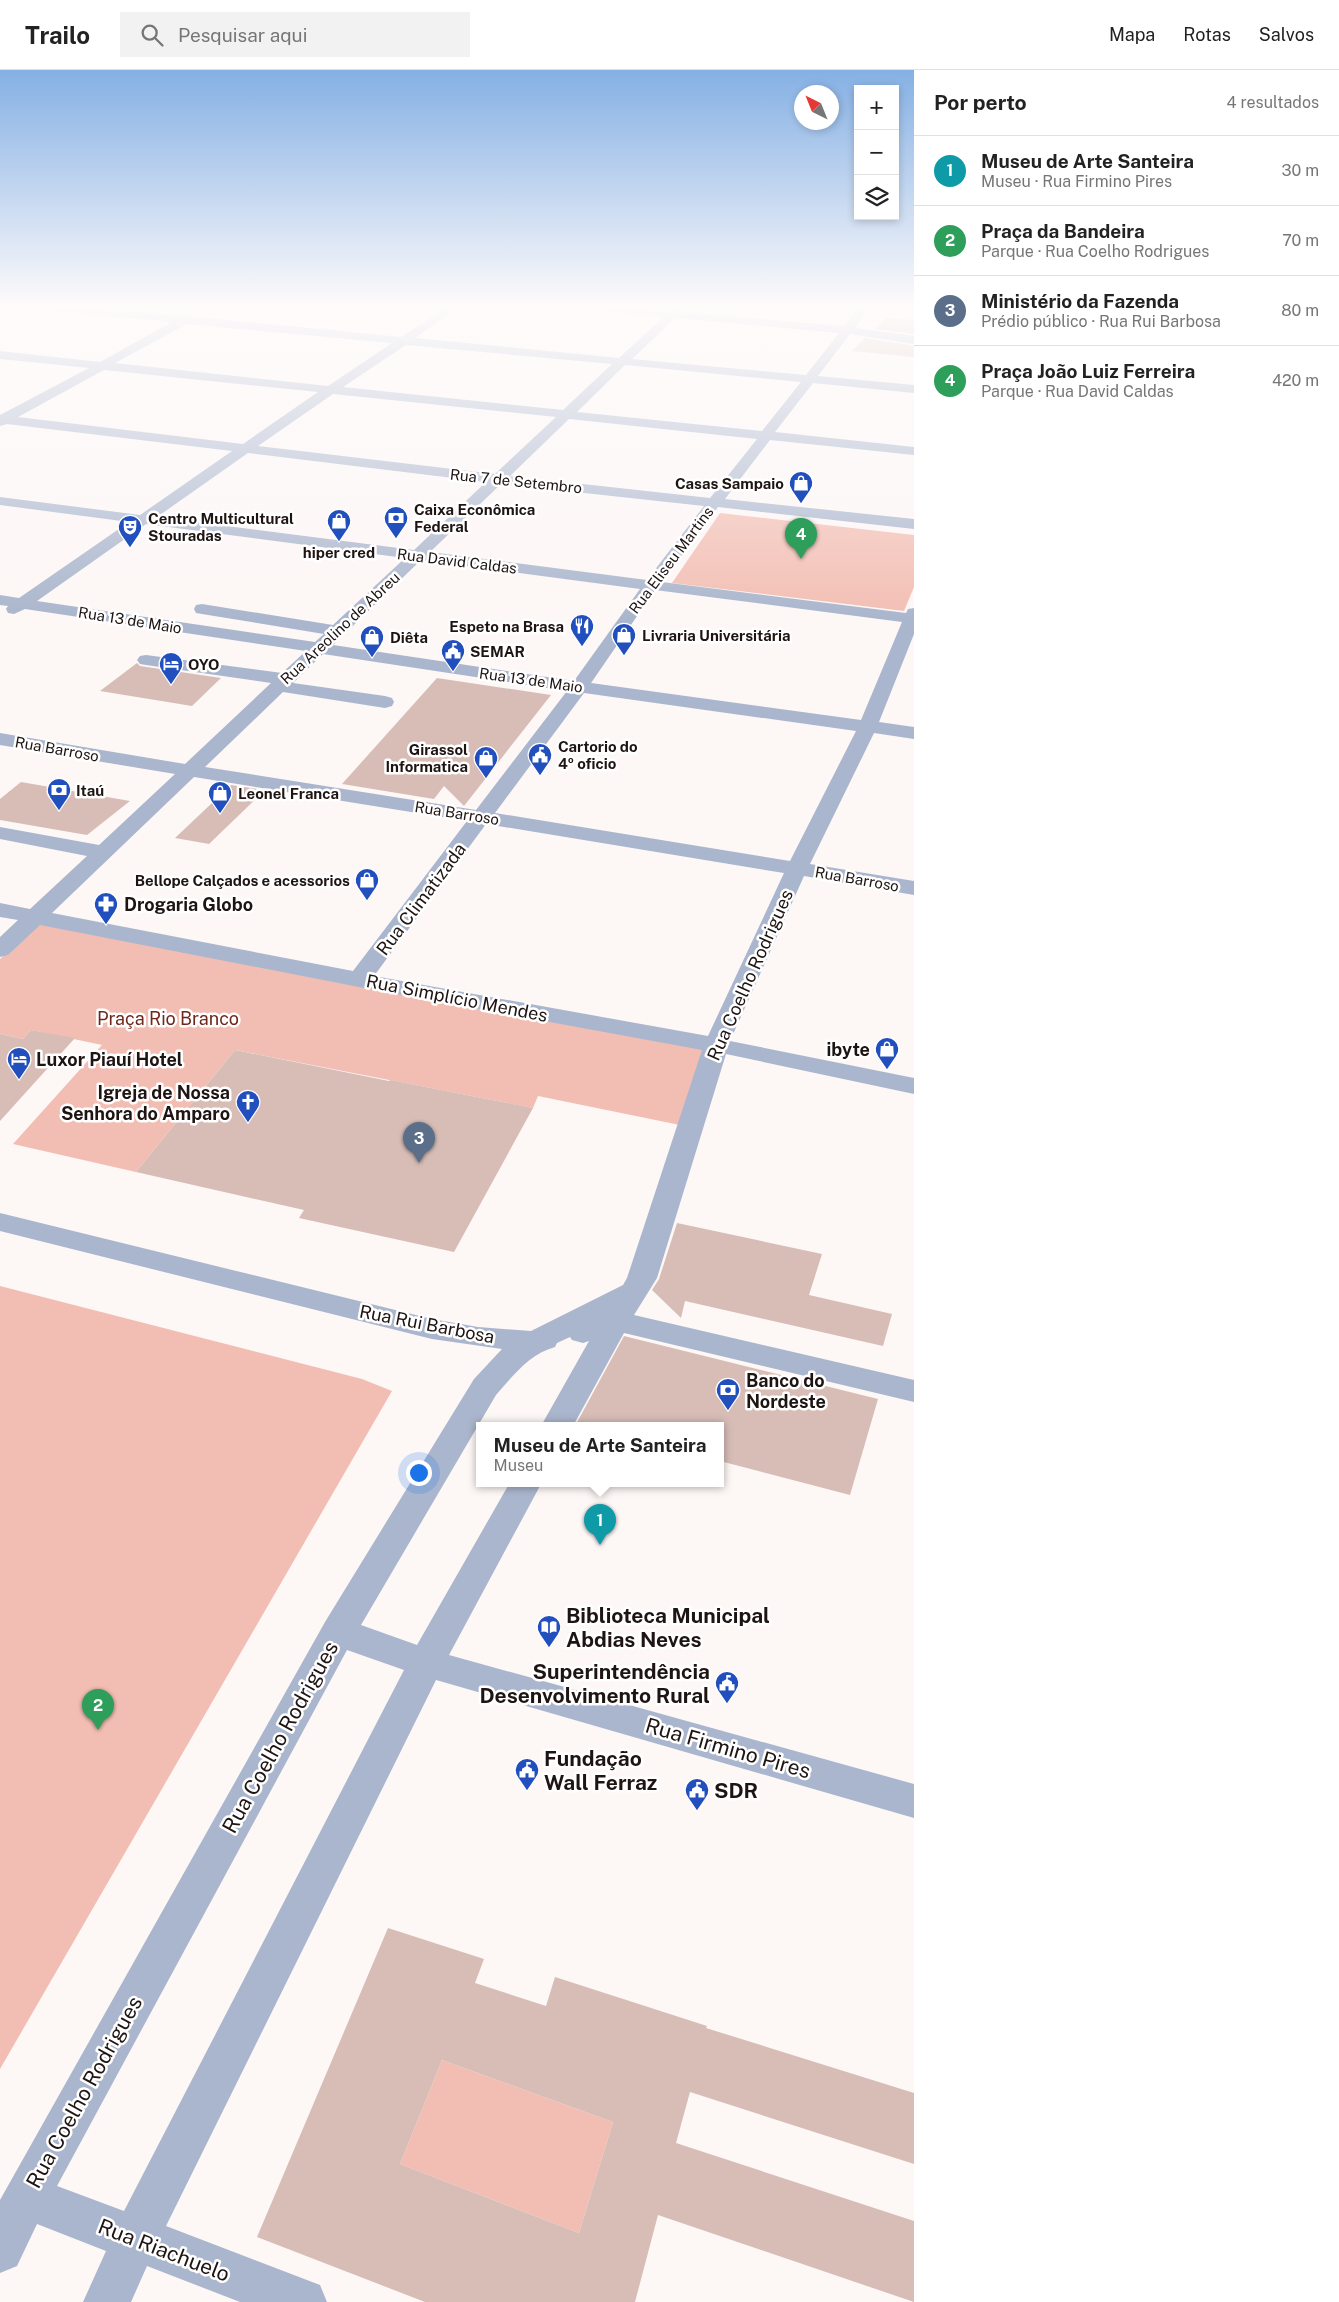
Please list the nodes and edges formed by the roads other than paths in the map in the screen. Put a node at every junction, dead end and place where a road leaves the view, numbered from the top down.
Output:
1 (17, 411) edge
2 (299, 411) edge
3 (538, 411) edge
4 (569, 411) edge
5 (786, 411) edge
6 (566, 414) junction
7 (1, 420) edge
8 (768, 435) junction
9 (246, 448) junction
10 (914, 451) edge
11 (497, 479) junction
12 (0, 501) edge
13 (714, 501) junction
14 (143, 521) junction
15 (914, 524) edge
16 (420, 556) junction
17 (650, 586) junction
18 (0, 600) edge
19 (22, 603) junction
20 (202, 609) dead end
21 (913, 617) edge
22 (0, 619) edge
23 (336, 631) junction
24 (318, 648) junction
25 (146, 660) dead end
26 (282, 682) junction
27 (579, 687) junction
28 (385, 702) dead end
29 (868, 726) junction
30 (914, 733) edge
31 (0, 739) edge
32 (188, 771) junction
33 (482, 817) junction
34 (0, 832) edge
35 (102, 852) junction
36 (797, 868) junction
37 (914, 888) edge
38 (0, 910) edge
39 (35, 916) junction
40 (0, 950) edge
41 (359, 980) junction
42 (716, 1045) junction
43 (914, 1086) edge
44 (0, 1222) edge
45 (633, 1292) junction
46 (616, 1321) junction
47 (535, 1342) junction
48 (914, 1391) edge
49 (559, 1422) edge
50 (523, 1487) edge
51 (338, 1632) junction
52 (426, 1663) junction
53 (914, 1801) edge
54 (26, 2197) junction
55 (135, 2239) junction
56 (0, 2249) edge
57 (107, 2302) edge
58 (303, 2302) edge

1 - 7 street
2 - 9 street
3 - 6 street
4 - 6 street, Rua Areolino de Abreu
5 - 8 street, Rua Eliseu Martins
6 - 8 street
6 - 11 street, Rua Areolino de Abreu
7 - 9 street, Rua 7 de Setembro
8 - 10 street
8 - 13 street, Rua Eliseu Martins
9 - 11 street, Rua 7 de Setembro
9 - 14 street
11 - 13 street, Rua 7 de Setembro
11 - 16 street, Rua Areolino de Abreu
12 - 14 street, Rua David Caldas
13 - 15 street, Rua 7 de Setembro
13 - 17 street, Rua Eliseu Martins
14 - 16 street, Rua David Caldas
14 - 19 street
16 - 17 street, Rua David Caldas
16 - 23 street, Rua Areolino de Abreu
17 - 21 street, Rua David Caldas
17 - 27 street, Rua Eliseu Martins
18 - 19 street, Rua 13 de Maio
19 - 22 street
19 - 24 street, Rua 13 de Maio
20 - 23 street
21 - 29 street, Rua Coelho Rodrigues
23 - 24 street, Rua Areolino de Abreu
24 - 26 street, Rua Areolino de Abreu
24 - 27 street, Rua 13 de Maio
25 - 26 street
26 - 28 street
26 - 32 street, Rua Areolino de Abreu
27 - 29 street, Rua 13 de Maio
27 - 33 street, Rua Eliseu Martins
29 - 30 street, Rua 13 de Maio
29 - 36 street, Rua Coelho Rodrigues
31 - 32 street, Rua Barroso
32 - 33 street, Rua Barroso
32 - 35 street, Rua Areolino de Abreu
33 - 36 street, Rua Barroso
33 - 41 street, Rua Climatizada
34 - 35 street
35 - 39 street, Rua Areolino de Abreu
36 - 37 street, Rua Barroso
36 - 42 street, Rua Coelho Rodrigues
38 - 39 street, Rua Simplício Mendes
39 - 40 street, Rua Areolino de Abreu
39 - 41 street, Rua Simplício Mendes
41 - 42 street, Rua Simplício Mendes
42 - 43 street, Rua Simplício Mendes
42 - 45 street, Rua Coelho Rodrigues
44 - 47 street, Rua Rui Barbosa
45 - 46 street, Rua Coelho Rodrigues
45 - 47 street, Rua Coelho Rodrigues
46 - 47 street, Rua Rui Barbosa
46 - 48 street
46 - 49 street, Rua Coelho Rodrigues
47 - 51 street, Rua Coelho Rodrigues
50 - 52 street
51 - 52 street, Rua Firmino Pires
51 - 54 street, Rua Coelho Rodrigues
52 - 53 street, Rua Firmino Pires
52 - 55 street
54 - 55 street, Rua Riachuelo
54 - 56 street, Rua Coelho Rodrigues
55 - 57 street
55 - 58 street, Rua Riachuelo

